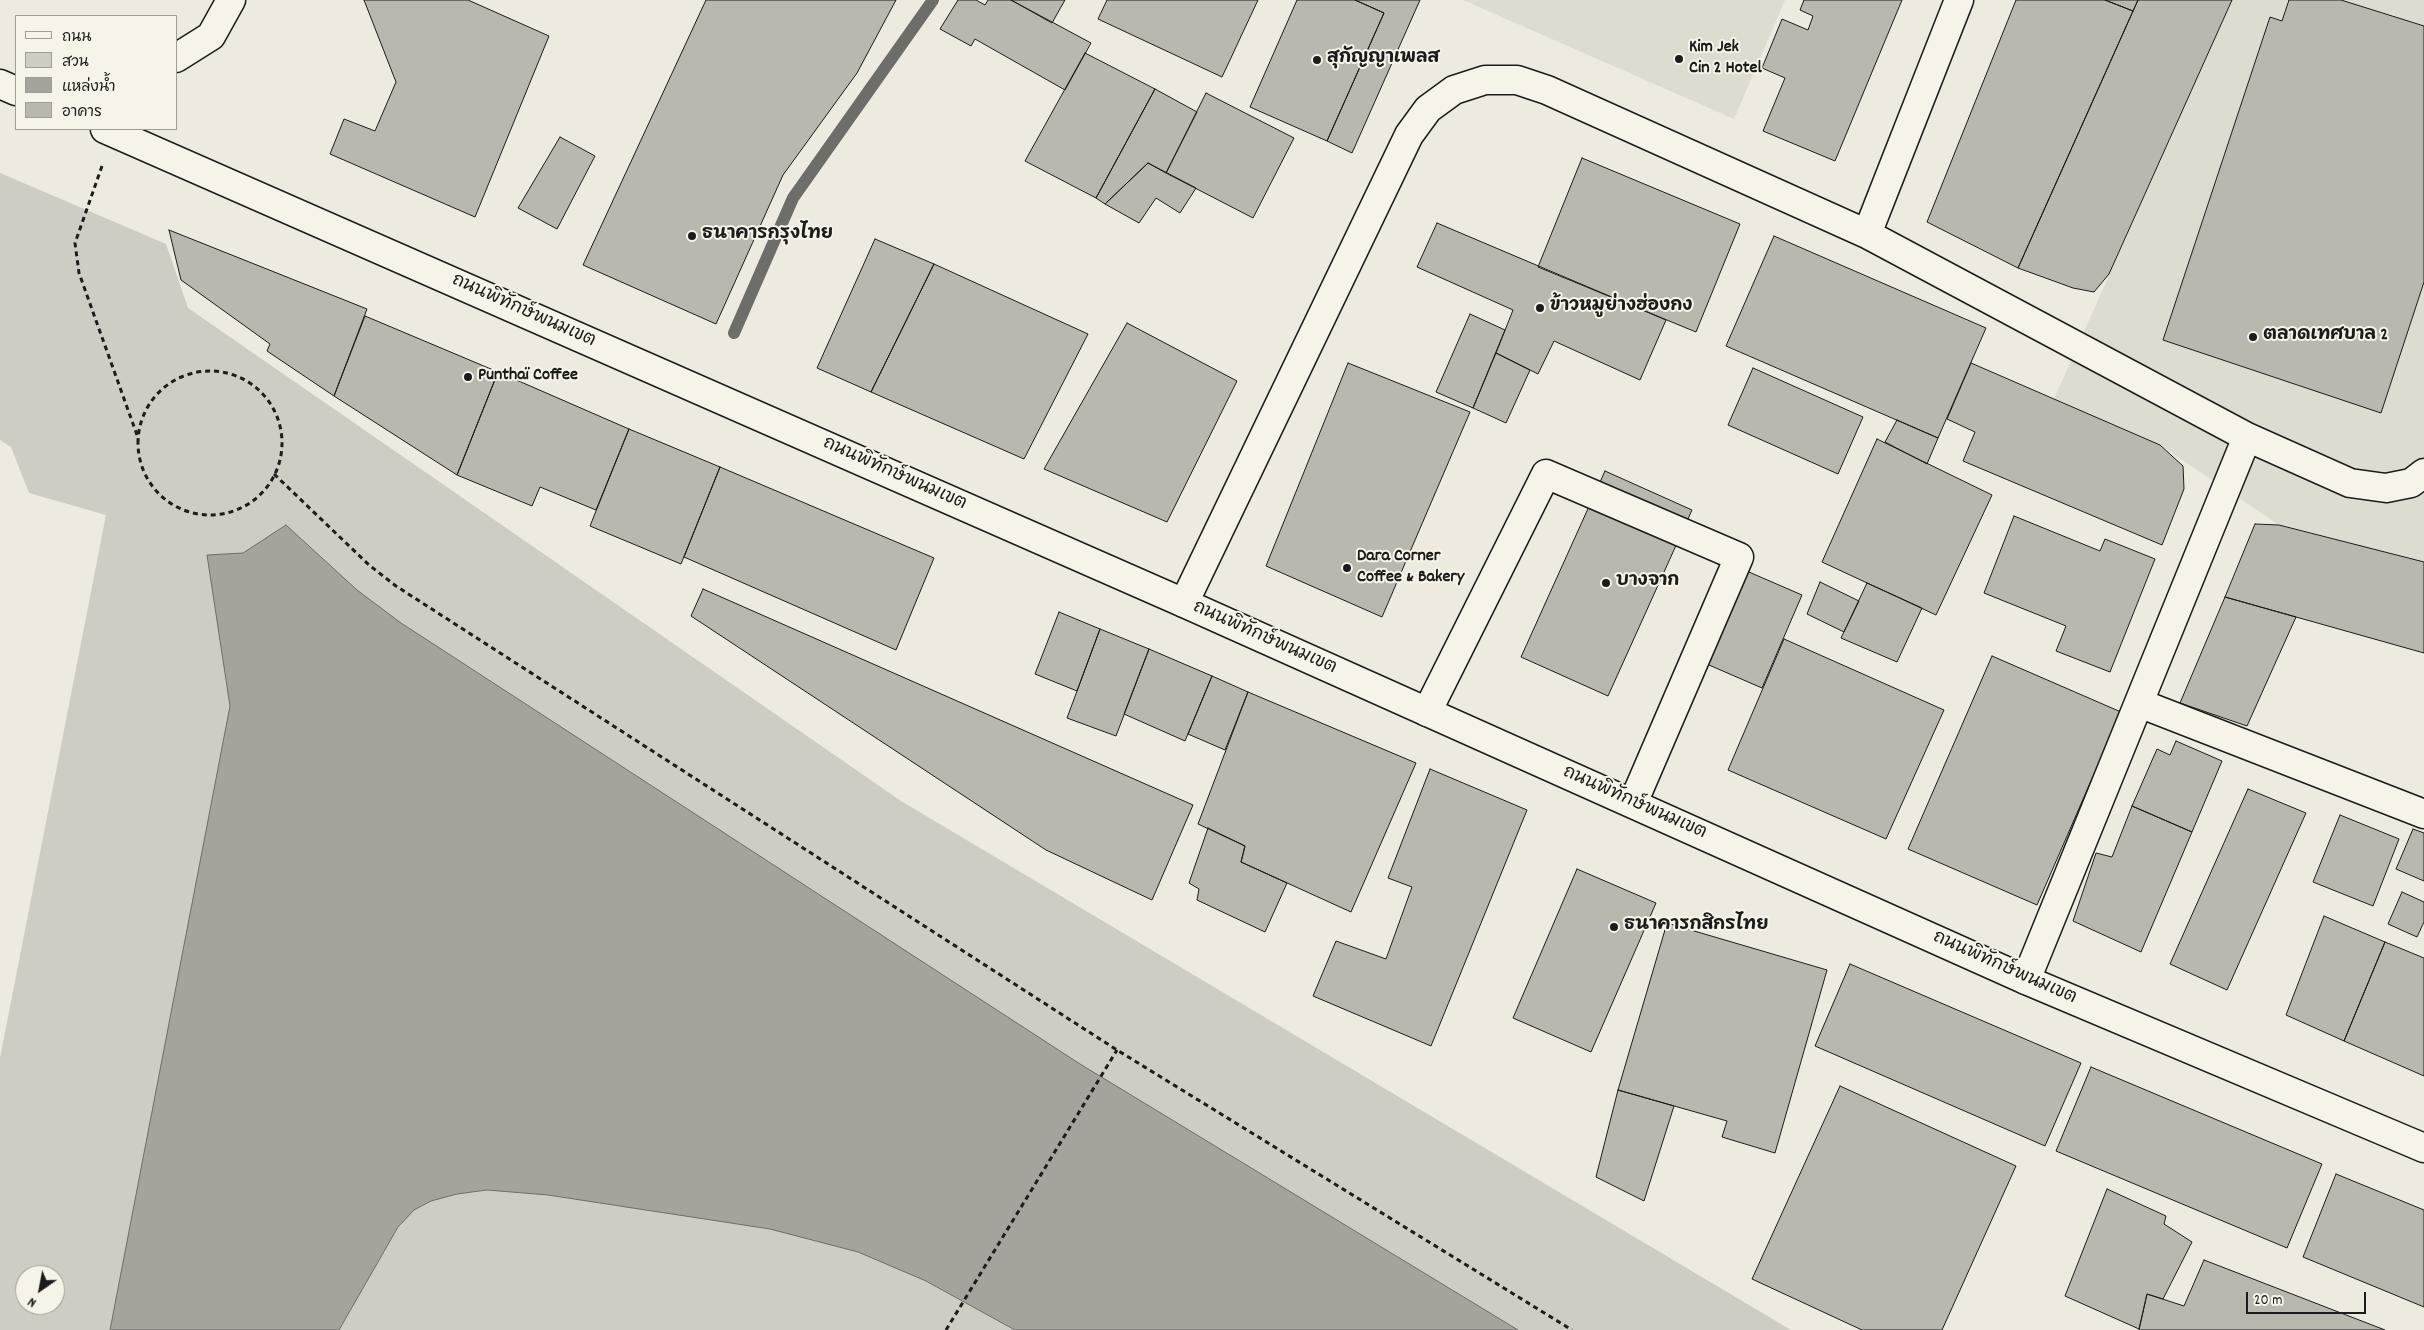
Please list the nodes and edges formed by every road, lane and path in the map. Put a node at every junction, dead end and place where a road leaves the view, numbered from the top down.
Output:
1 (231, 0) edge
2 (1960, 0) edge
3 (178, 57) edge
4 (0, 84) edge
5 (15, 91) edge
6 (111, 130) edge
7 (1867, 234) junction
8 (138, 437) junction
9 (2247, 437) junction
10 (2424, 473) edge
11 (274, 474) junction
12 (1184, 603) junction
13 (2139, 703) junction
14 (1427, 712) junction
15 (1633, 803) junction
16 (2424, 814) edge
17 (2026, 980) junction
18 (1117, 1050) junction
19 (2424, 1148) edge
20 (946, 1329) edge
21 (1572, 1330) edge

1 - 3 street
2 - 7 street
4 - 5 street
6 - 8 path
6 - 12 street, ถนนพิทักษ์พนมเขต
7 - 9 street
7 - 12 street
8 - 11 path
8 - 11 path
9 - 10 street
9 - 13 street
11 - 18 path
12 - 14 street, ถนนพิทักษ์พนมเขต
13 - 16 street
13 - 17 street
14 - 15 street, ถนนพิทักษ์พนมเขต
14 - 15 street
15 - 17 street, ถนนพิทักษ์พนมเขต
17 - 19 street, ถนนพิทักษ์พนมเขต
18 - 20 path
18 - 21 path

